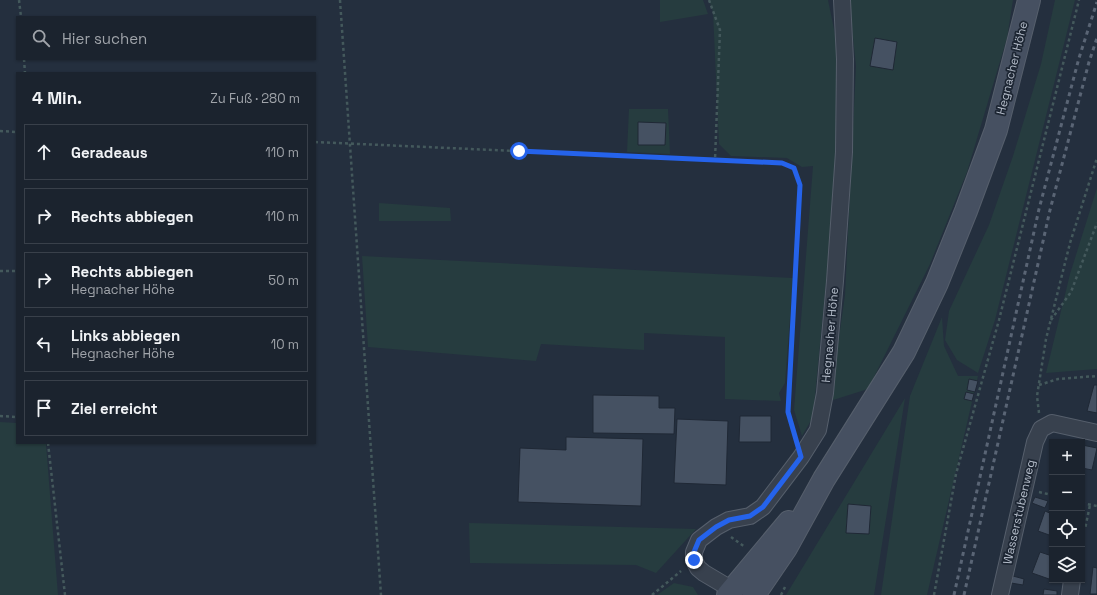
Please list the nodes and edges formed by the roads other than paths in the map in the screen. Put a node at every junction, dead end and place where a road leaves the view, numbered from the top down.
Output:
1 (842, 0) edge
2 (1029, 0) edge
3 (1097, 433) edge
4 (824, 479) junction
5 (1072, 583) edge
6 (734, 593) edge
7 (754, 595) edge
8 (1000, 595) edge
9 (1070, 595) edge

1 - 6 street, Hegnacher Höhe
2 - 4 main road, Hegnacher Höhe
3 - 8 street, Wasserstubenweg
4 - 6 main road, Hegnacher Höhe
4 - 7 main road, Hegnacher Höhe
5 - 9 street

